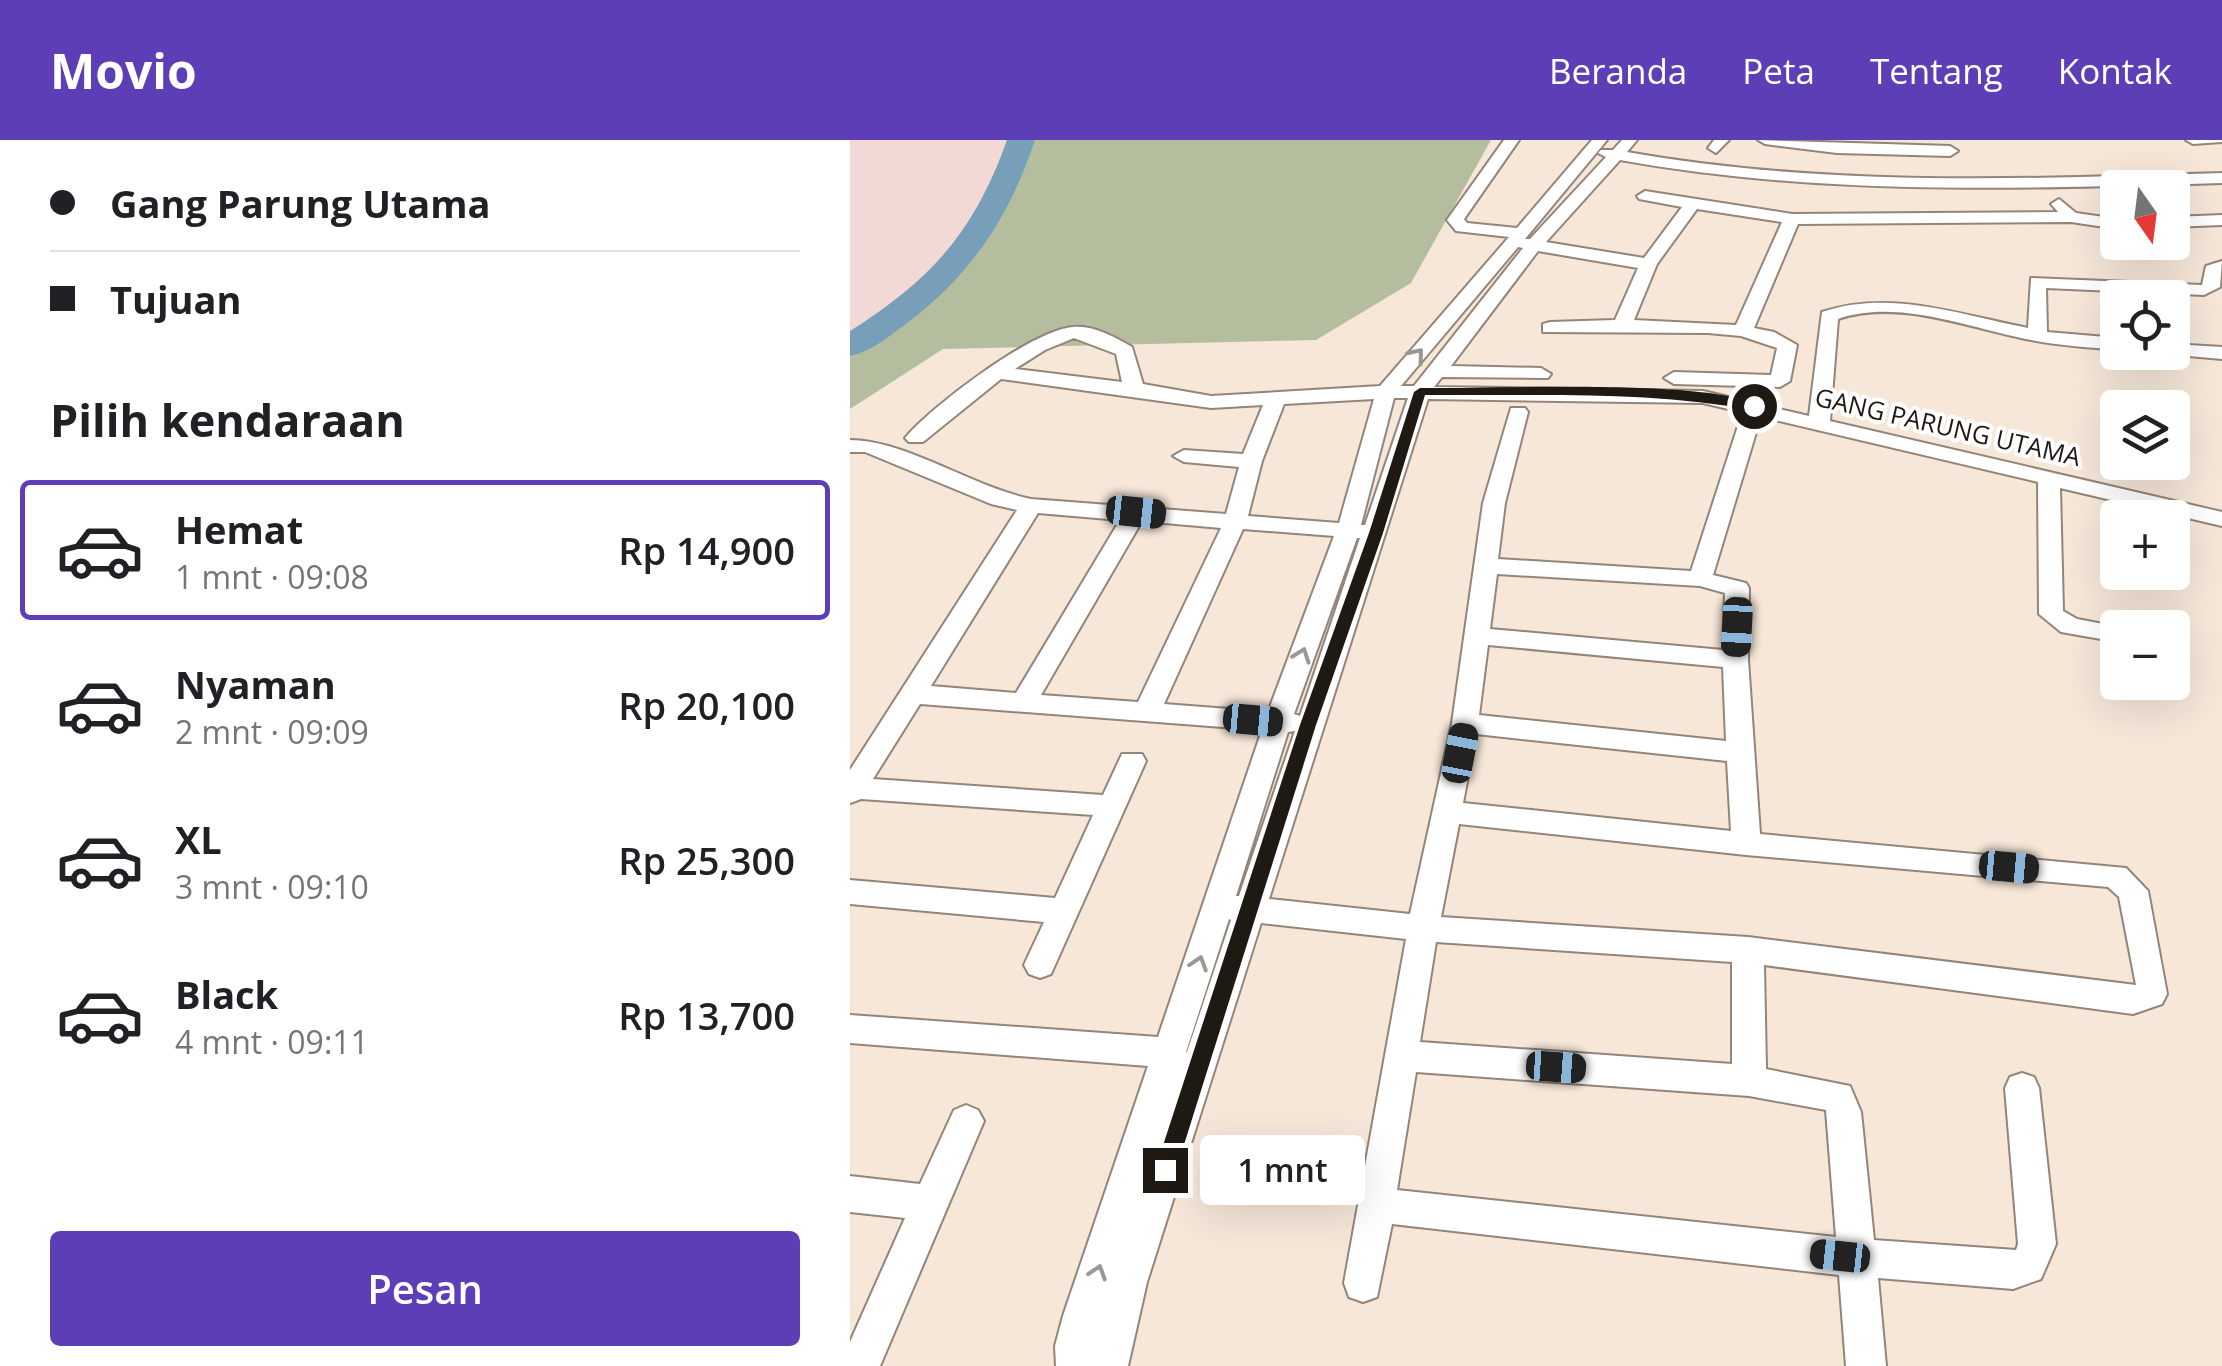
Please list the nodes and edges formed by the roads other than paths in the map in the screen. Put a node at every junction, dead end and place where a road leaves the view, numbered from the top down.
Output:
1 (1512, 140) edge
2 (1765, 140) edge
3 (2192, 140) edge
4 (2216, 140) edge
5 (1610, 146) edge
6 (1949, 153) edge
7 (2222, 178) edge
8 (2042, 184) junction
9 (1645, 196) dead end
10 (1692, 204) junction
11 (2071, 217) junction
12 (1792, 219) junction
13 (2222, 220) edge
14 (2100, 221) edge
15 (2190, 221) edge
16 (1522, 240) junction
17 (1648, 264) junction
18 (2222, 266) edge
19 (1622, 326) junction
20 (1550, 328) dead end
21 (1743, 331) junction
22 (2038, 336) junction
23 (2100, 342) edge
24 (2190, 351) edge
25 (2222, 354) edge
26 (999, 373) junction
27 (1428, 381) junction
28 (1134, 388) junction
29 (1386, 392) junction
30 (1278, 396) junction
31 (1518, 412) dead end
32 (1819, 424) junction
33 (1748, 426) dead end
34 (916, 438) dead end
35 (850, 446) edge
36 (1184, 456) dead end
37 (1251, 461) junction
38 (2049, 478) junction
39 (1031, 506) junction
40 (1136, 512) junction
41 (2222, 519) edge
42 (1235, 523) junction
43 (1362, 532) junction
44 (1485, 566) junction
45 (1700, 579) junction
46 (2100, 631) edge
47 (1476, 636) junction
48 (1735, 660) junction
49 (914, 694) junction
50 (1023, 703) junction
51 (1146, 712) junction
52 (1278, 722) junction
53 (1466, 723) junction
54 (1308, 725) junction
55 (1740, 752) junction
56 (1132, 761) dead end
57 (851, 790) edge
58 (1111, 806) junction
59 (1448, 812) junction
60 (1746, 844) junction
61 (850, 892) edge
62 (1234, 908) junction
63 (1062, 912) junction
64 (1423, 928) junction
65 (1748, 950) junction
66 (1040, 965) dead end
67 (850, 1029) edge
68 (1170, 1053) junction
69 (1401, 1056) junction
70 (1749, 1081) junction
71 (2022, 1088) dead end
72 (966, 1121) dead end
73 (850, 1194) edge
74 (930, 1203) junction
75 (1376, 1205) junction
76 (1857, 1258) junction
77 (1363, 1283) dead end
78 (1116, 1362) edge
79 (860, 1366) edge
80 (1076, 1366) edge
81 (1866, 1366) edge

1 - 16 street
2 - 6 street
3 - 4 street
5 - 8 street
5 - 16 street
7 - 8 street
8 - 11 street
9 - 10 street
10 - 12 street
10 - 17 street
11 - 12 street
11 - 14 street
12 - 21 street
13 - 15 street
16 - 17 street
16 - 27 street
29 -> 16 street
17 - 19 street
18 - 22 street
19 - 20 street
19 - 21 street
21 - 27 street
22 - 23 street
22 - 32 street
24 - 25 street
26 - 28 street
26 - 28 street
26 - 34 street
27 - 29 street
27 - 32 street, GANG PARUNG UTAMA
27 - 43 street
28 - 30 street
29 - 30 street
29 - 43 street
30 - 37 street
31 - 44 street
32 - 38 street, GANG PARUNG UTAMA
33 - 45 street
35 - 39 street
36 - 37 street
37 - 42 street
38 - 41 street, GANG PARUNG UTAMA
38 - 46 street
39 - 40 street
39 - 49 street
40 - 42 street
40 - 50 street
42 - 43 street
42 - 51 street
52 -> 43 street
43 - 54 street
44 - 45 street
44 - 47 street
45 - 48 street
47 - 48 street
47 - 53 street
48 - 55 street
49 - 50 street
49 - 57 street
50 - 51 street
51 - 52 street
52 - 54 street
52 - 62 street
53 - 55 street
53 - 59 street
54 - 62 street
55 - 60 street
56 - 58 street
57 - 58 street
58 - 63 street
59 - 60 street
59 - 64 street
60 - 65 street
61 - 63 street
62 - 64 street
68 -> 62 street
62 - 78 street
63 - 66 street
64 - 65 street
64 - 69 street
65 - 70 street
67 - 68 street
80 -> 68 street
69 - 70 street
69 - 75 street
70 - 76 street
71 - 76 street
72 - 74 street
73 - 74 street
74 - 79 street
75 - 76 street
75 - 77 street
76 - 81 street

